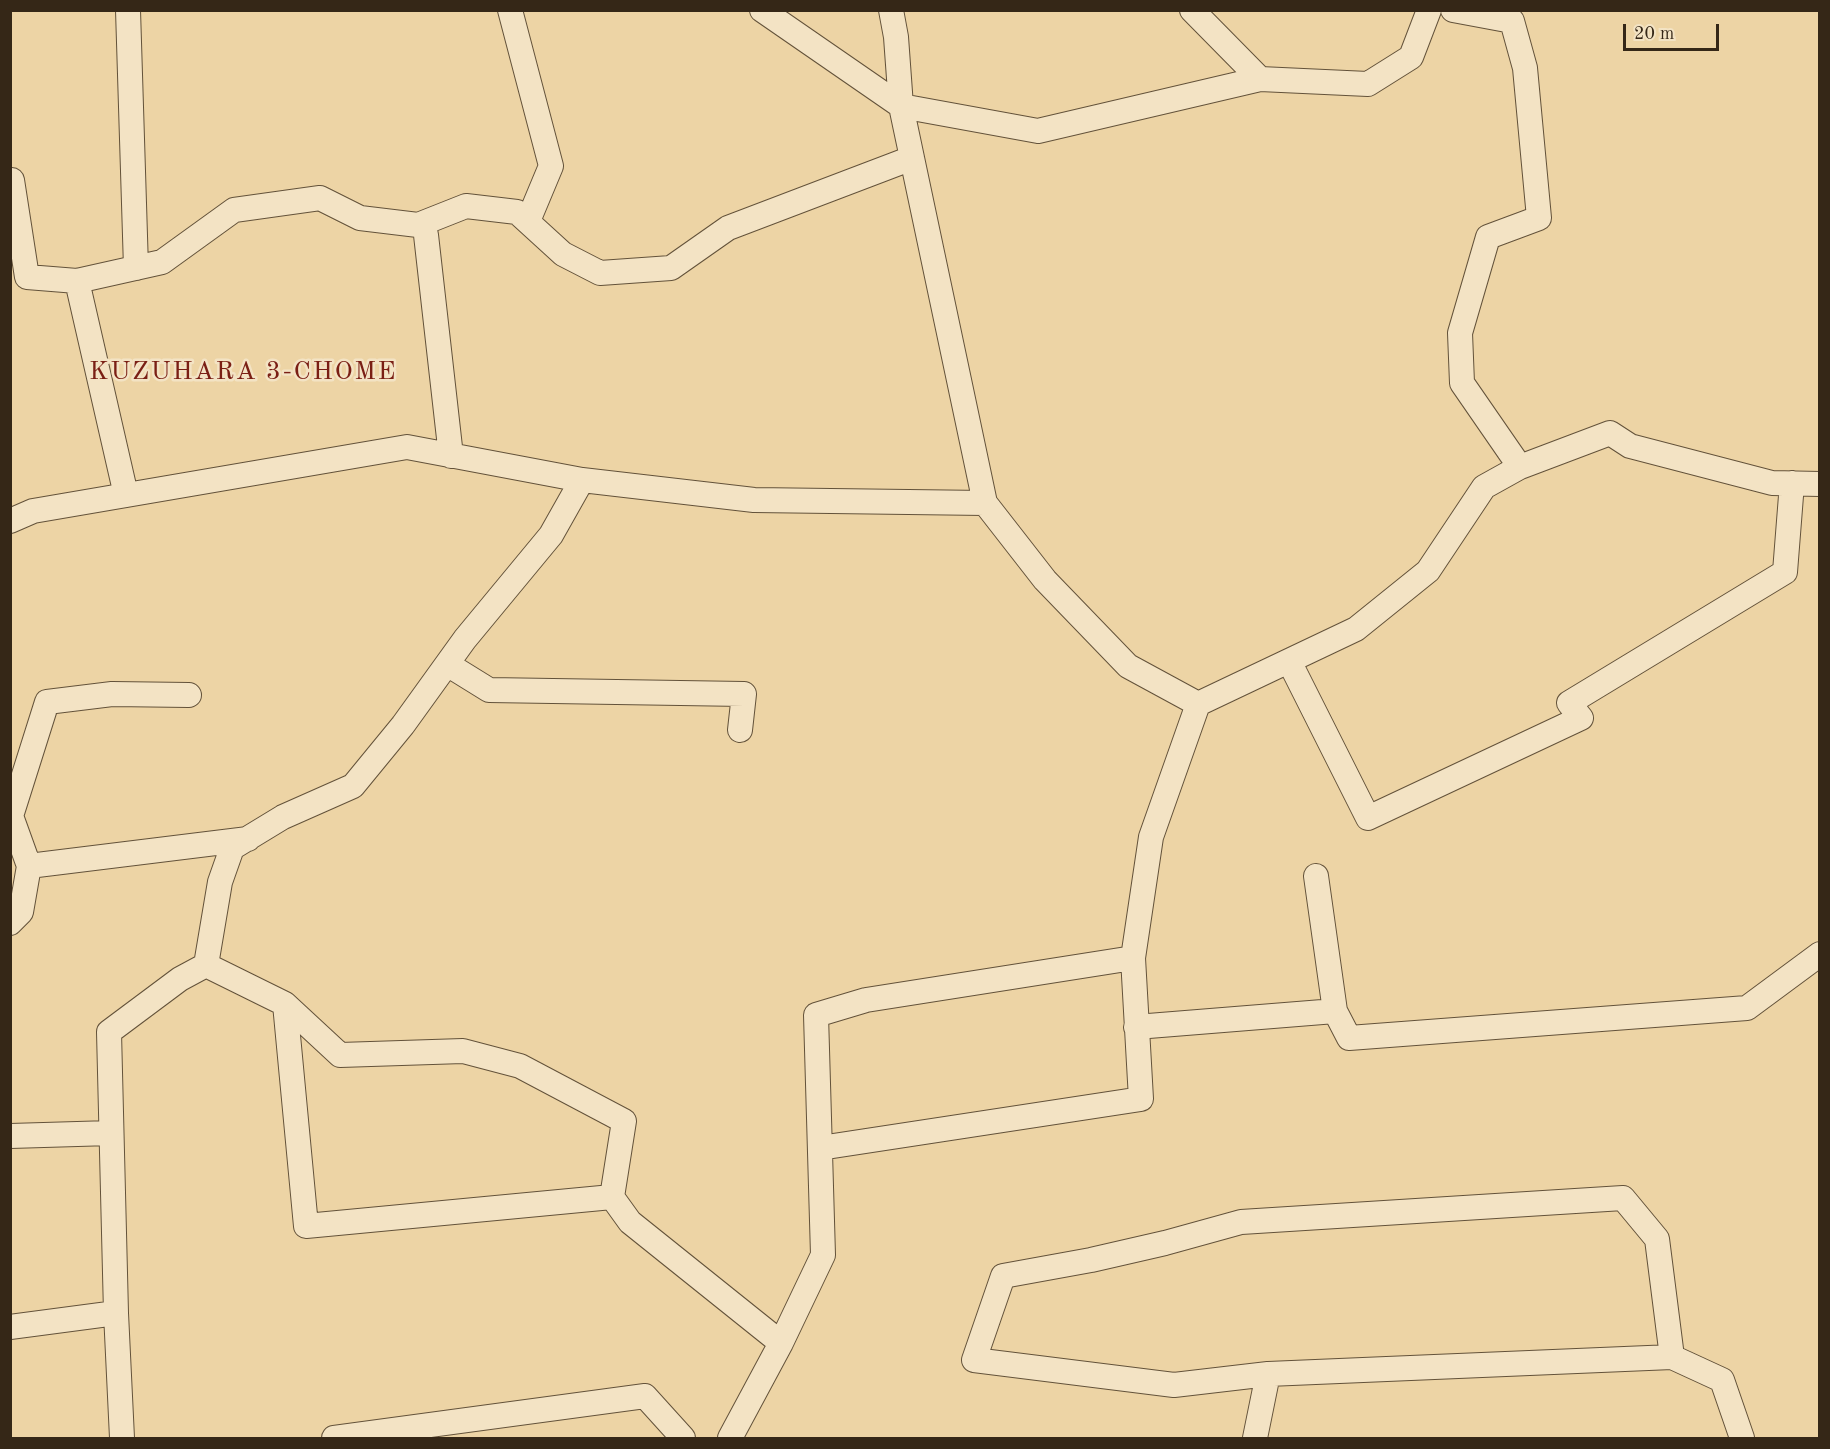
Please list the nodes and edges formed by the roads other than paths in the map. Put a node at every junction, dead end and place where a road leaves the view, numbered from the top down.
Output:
1 (128, 10) edge
2 (510, 10) edge
3 (762, 10) edge
4 (891, 10) edge
5 (1192, 10) edge
6 (1429, 10) edge
7 (1453, 10) edge
8 (1260, 79) junction
9 (900, 106) junction
10 (912, 158) junction
11 (10, 180) edge
12 (528, 221) junction
13 (426, 235) dead end
14 (136, 268) junction
15 (77, 281) junction
16 (451, 456) junction
17 (1520, 468) junction
18 (582, 480) junction
19 (1792, 483) junction
20 (1820, 484) edge
21 (126, 495) junction
22 (985, 503) junction
23 (10, 522) edge
24 (1289, 661) junction
25 (447, 664) junction
26 (189, 695) dead end
27 (1198, 704) junction
28 (740, 730) dead end
29 (248, 838) junction
30 (29, 866) junction
31 (1316, 876) dead end
32 (14, 915) edge
33 (1820, 954) edge
34 (1133, 958) junction
35 (206, 965) junction
36 (285, 1004) junction
37 (1335, 1011) junction
38 (1136, 1027) junction
39 (111, 1133) junction
40 (10, 1136) edge
41 (820, 1148) junction
42 (612, 1197) junction
43 (116, 1313) junction
44 (10, 1327) edge
45 (782, 1343) junction
46 (1672, 1356) junction
47 (1268, 1374) junction
48 (122, 1438) edge
49 (334, 1438) edge
50 (682, 1438) edge
51 (730, 1438) edge
52 (1255, 1438) edge
53 (1742, 1438) edge

1 - 14 street
2 - 12 street
3 - 9 street
4 - 9 street
5 - 8 street
6 - 8 street
7 - 17 street
8 - 9 street
9 - 10 street
10 - 12 street
10 - 22 street
11 - 15 street
12 - 14 street
13 - 16 street
14 - 15 street
15 - 21 street
16 - 18 street
16 - 21 street
17 - 19 street
17 - 24 street
18 - 22 street
18 - 25 street
19 - 20 street
19 - 24 street
21 - 23 street
22 - 27 street
24 - 27 street
25 - 28 street
25 - 29 street
26 - 30 street
27 - 34 street
29 - 30 street
29 - 35 street
30 - 32 street
31 - 37 street
33 - 37 street
34 - 38 street
34 - 41 street
35 - 36 street
35 - 39 street
36 - 42 street
36 - 42 street
37 - 38 street
38 - 41 street
39 - 40 street
39 - 43 street
41 - 45 street
42 - 45 street
43 - 44 street
43 - 48 street
45 - 51 street
46 - 47 street
46 - 47 street
46 - 53 street
47 - 52 street
49 - 50 street

